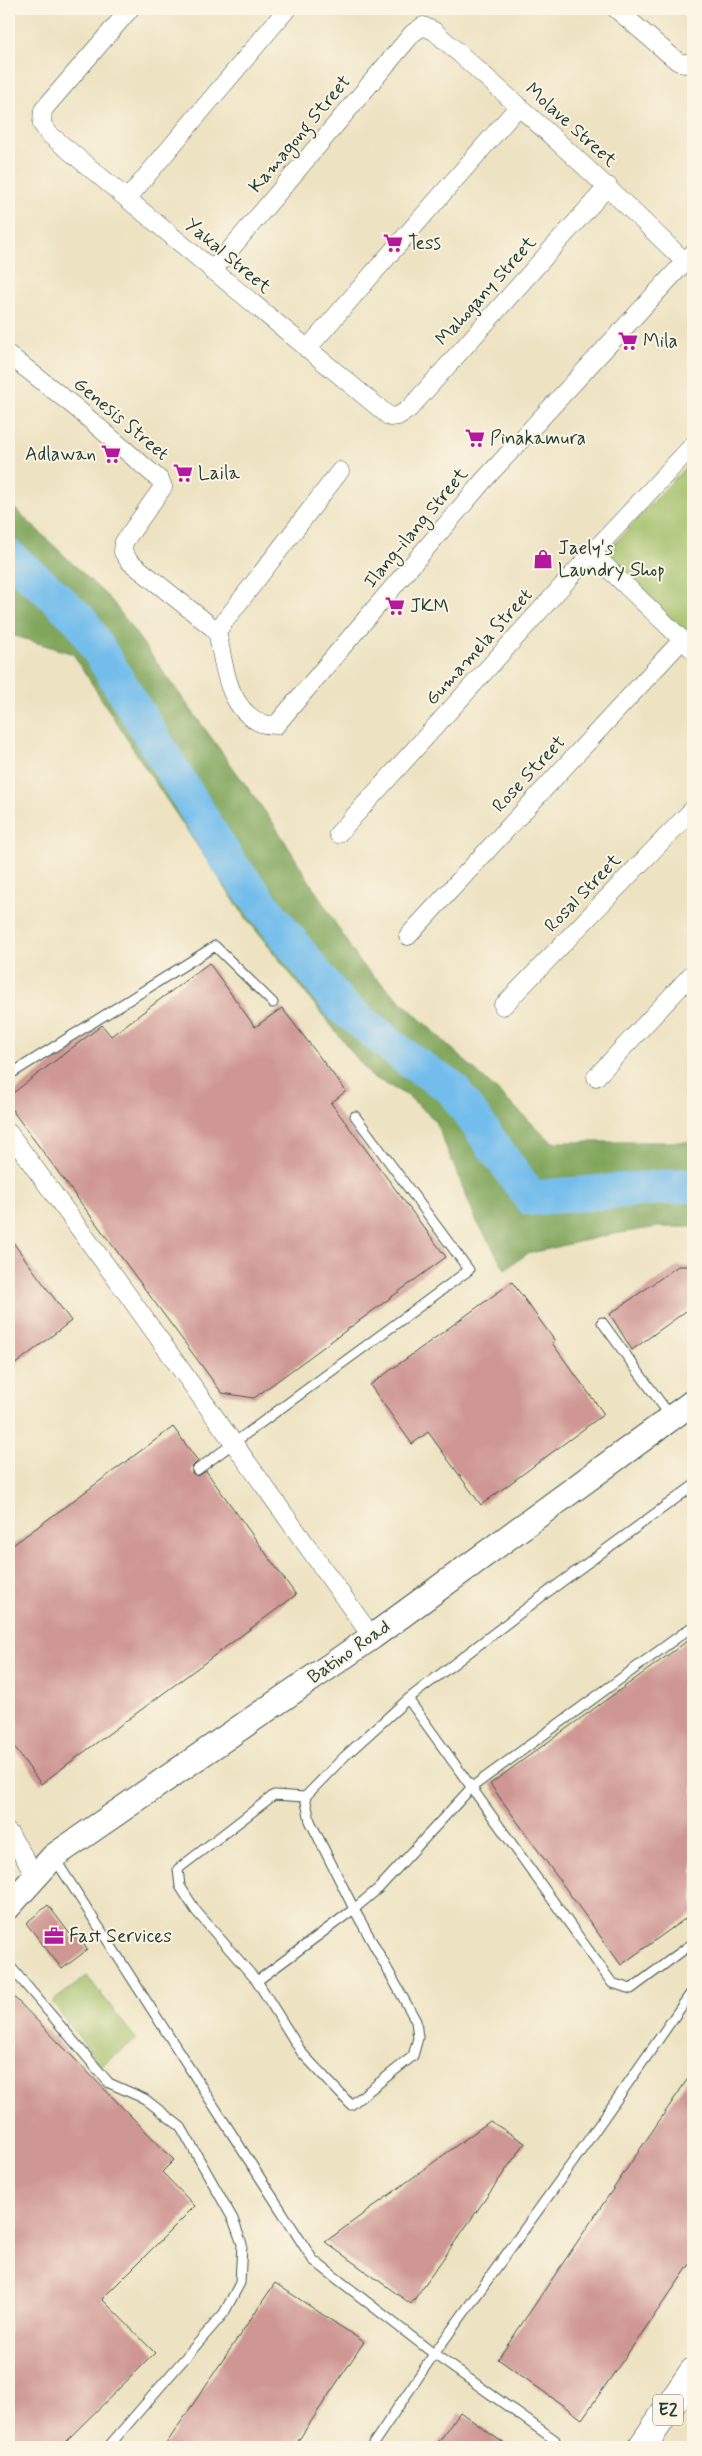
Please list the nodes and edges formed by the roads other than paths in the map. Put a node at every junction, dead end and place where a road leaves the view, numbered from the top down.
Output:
1 (130, 9) edge
2 (287, 9) edge
3 (616, 9) edge
4 (423, 26) joint
5 (693, 61) edge
6 (519, 106) junction
7 (608, 186) junction
8 (127, 199) junction
9 (689, 257) edge
10 (212, 271) junction
11 (307, 349) junction
12 (9, 355) edge
13 (390, 417) joint
14 (693, 444) edge
15 (340, 471) dead end
16 (592, 553) junction
17 (217, 631) junction
18 (688, 645) edge
19 (693, 809) edge
20 (338, 834) dead end
21 (408, 936) dead end
22 (693, 973) edge
23 (273, 1003) dead end
24 (503, 1006) dead end
25 (9, 1075) edge
26 (596, 1077) dead end
27 (355, 1116) dead end
28 (9, 1132) edge
29 (602, 1322) dead end
30 (693, 1402) edge
31 (672, 1418) junction
32 (234, 1443) junction
33 (197, 1470) dead end
34 (693, 1486) edge
35 (693, 1626) edge
36 (372, 1637) junction
37 (408, 1699) junction
38 (472, 1787) junction
39 (305, 1796) junction
40 (9, 1833) edge
41 (54, 1856) junction
42 (36, 1876) junction
43 (9, 1906) edge
44 (354, 1909) junction
45 (693, 1943) edge
46 (9, 1965) edge
47 (257, 1980) junction
48 (693, 1990) edge
49 (434, 2354) junction
50 (693, 2372) edge
51 (555, 2440) dead end
52 (108, 2447) edge
53 (371, 2447) edge
54 (642, 2447) edge

1 - 8 street, Yakal Street
2 - 8 street
3 - 5 street
4 - 6 street, Molave Street
4 - 10 street, Kamagong Street
6 - 7 street, Molave Street
6 - 11 street
7 - 9 street, Molave Street
7 - 13 street, Mahogany Street
8 - 10 street, Yakal Street
9 - 17 street, Ilang-ilang Street
10 - 11 street, Yakal Street
11 - 13 street, Yakal Street
12 - 17 street, Genesis Street
14 - 16 street, Gumamela Street
15 - 17 street
16 - 18 street
16 - 20 street, Gumamela Street
18 - 21 street, Rose Street
19 - 24 street, Rosal Street
22 - 26 street
23 - 25 lane
27 - 32 lane
28 - 32 street
29 - 31 lane
30 - 31 main road, Batino Road
31 - 36 main road, Batino Road
32 - 33 lane
32 - 36 street
34 - 37 lane
35 - 38 lane
36 - 41 main road, Batino Road
37 - 38 lane
37 - 39 lane
38 - 44 lane
38 - 45 lane
39 - 44 lane
39 - 47 lane
40 - 42 street
41 - 42 main road, Batino Road
41 - 49 lane
42 - 43 main road, Batino Road
44 - 47 lane
44 - 47 lane
46 - 52 lane
48 - 49 lane
49 - 51 lane
49 - 53 lane
50 - 54 highway, E2

